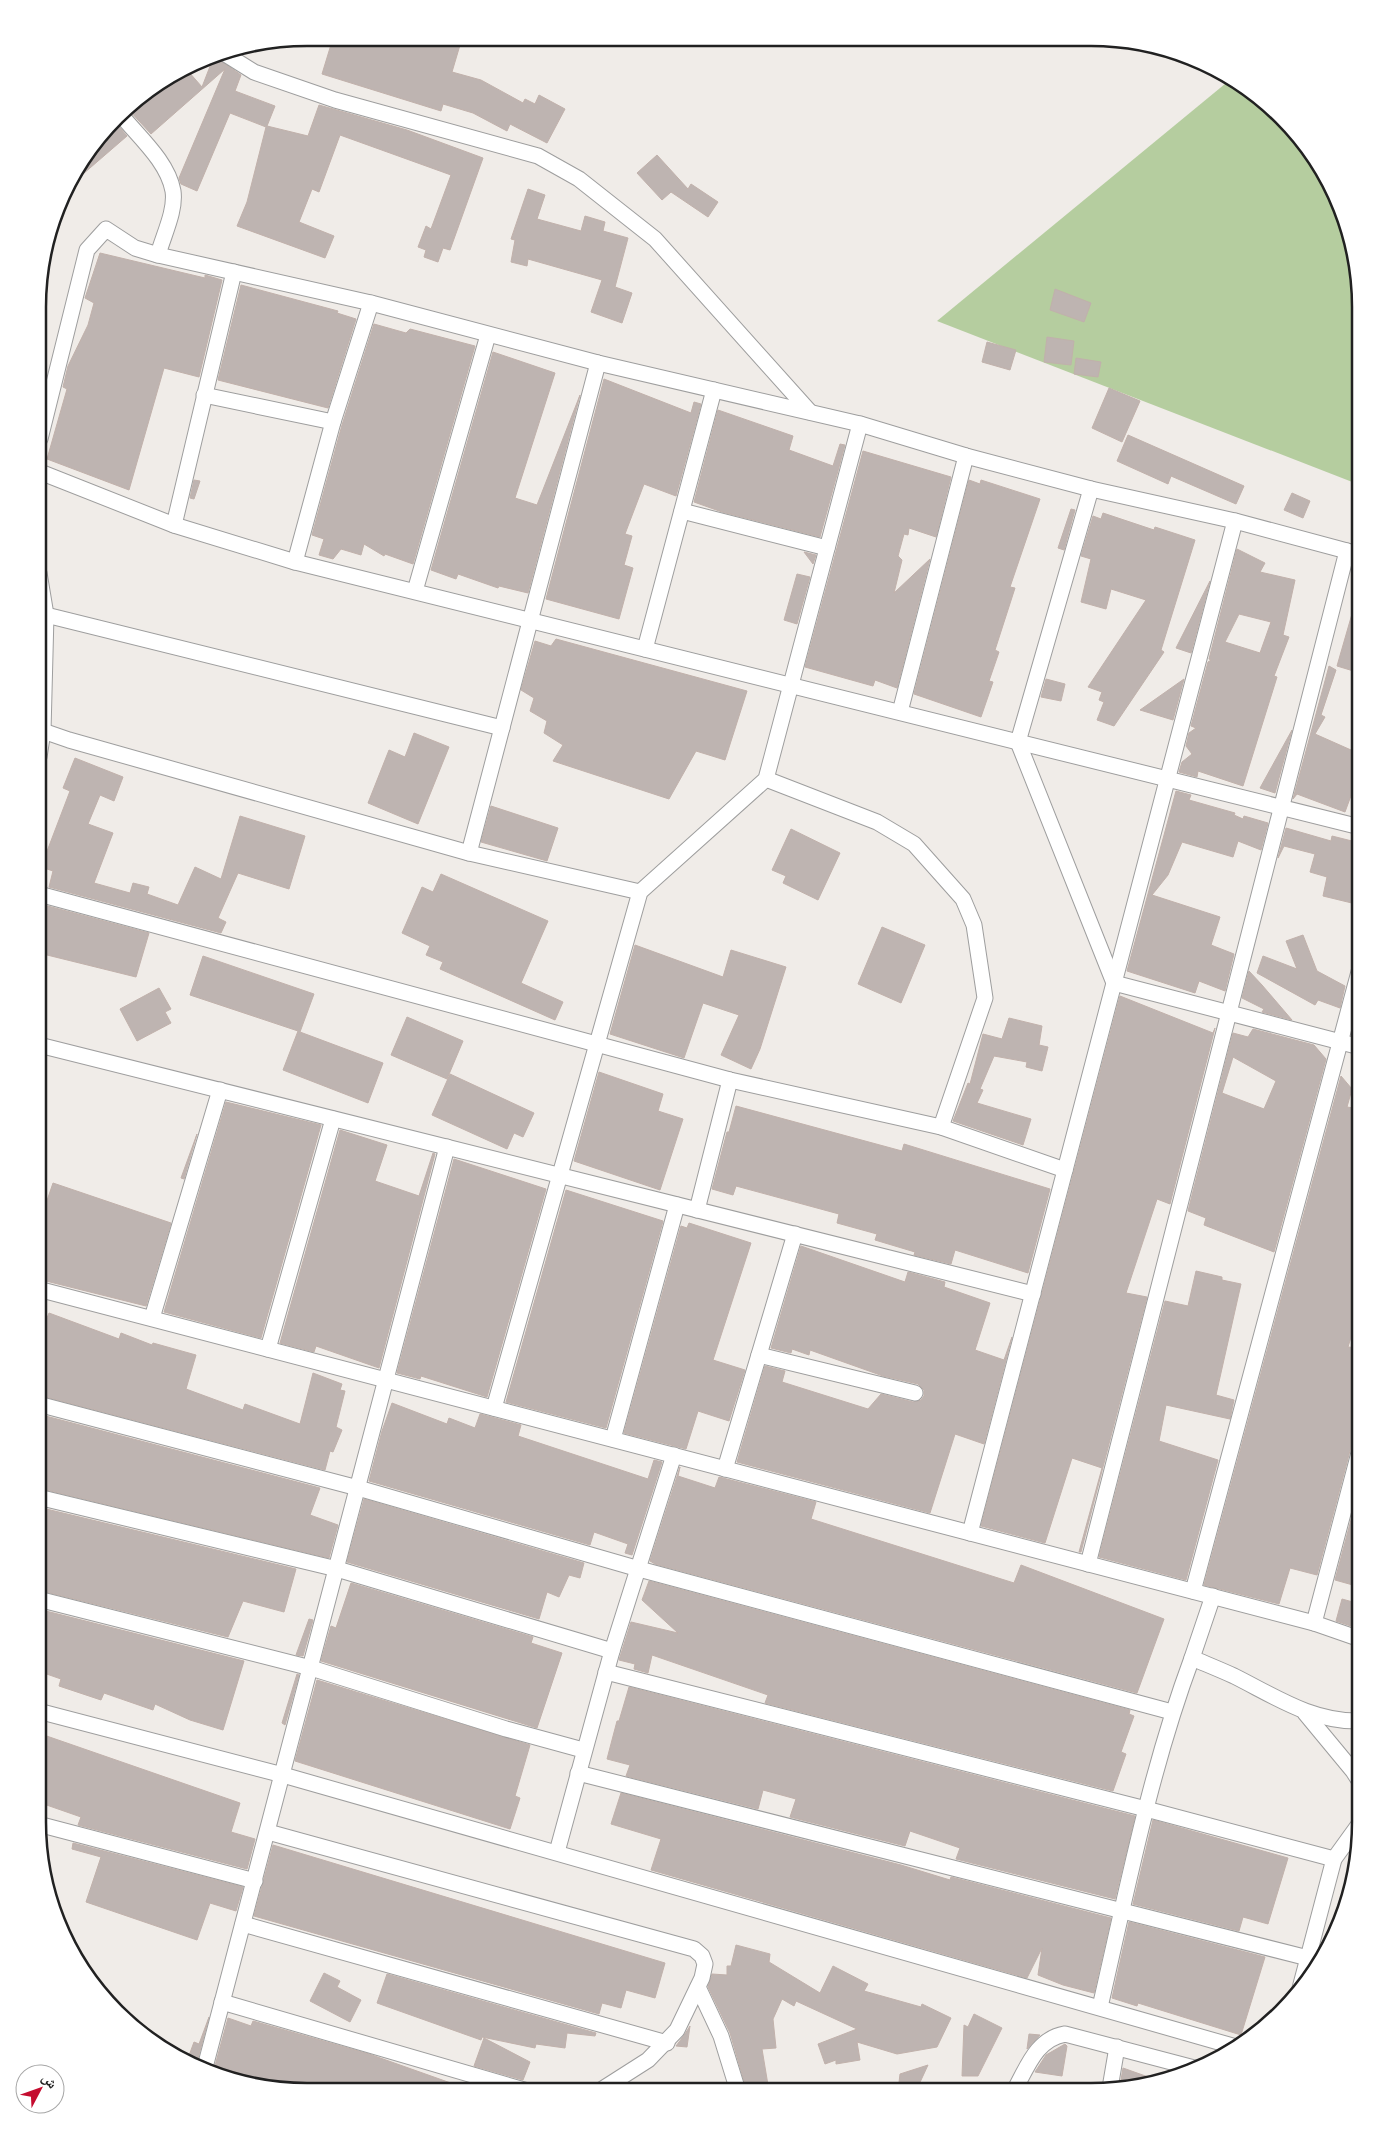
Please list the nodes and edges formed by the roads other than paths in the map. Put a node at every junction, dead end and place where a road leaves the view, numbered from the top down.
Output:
1 (231, 58) edge
2 (125, 121) edge
3 (158, 254) junction
4 (234, 272) junction
5 (371, 303) junction
6 (488, 335) junction
7 (598, 363) junction
8 (714, 390) junction
9 (204, 395) junction
10 (810, 412) junction
11 (46, 414) edge
12 (333, 422) junction
13 (860, 424) junction
14 (966, 456) junction
15 (46, 474) edge
16 (1091, 489) junction
17 (682, 511) junction
18 (1235, 521) junction
19 (174, 525) junction
20 (827, 548) junction
21 (1352, 554) edge
22 (295, 562) junction
23 (1352, 562) edge
24 (415, 592) junction
25 (46, 615) edge
26 (531, 620) junction
27 (645, 649) junction
28 (791, 685) junction
29 (900, 712) junction
30 (502, 728) junction
31 (46, 732) edge
32 (1018, 742) junction
33 (766, 779) junction
34 (1168, 779) junction
35 (1281, 807) junction
36 (1352, 825) edge
37 (469, 854) junction
38 (640, 892) junction
39 (46, 896) edge
40 (1114, 983) junction
41 (1352, 998) edge
42 (1229, 1013) junction
43 (1340, 1042) junction
44 (598, 1044) junction
45 (1352, 1045) edge
46 (46, 1047) edge
47 (730, 1080) junction
48 (220, 1090) junction
49 (333, 1119) junction
50 (941, 1127) junction
51 (447, 1147) junction
52 (1065, 1170) junction
53 (561, 1176) junction
54 (677, 1205) junction
55 (697, 1210) junction
56 (795, 1234) junction
57 (46, 1291) edge
58 (1033, 1294) junction
59 (152, 1318) junction
60 (268, 1349) junction
61 (759, 1355) junction
62 (386, 1380) junction
63 (915, 1393) dead end
64 (46, 1406) edge
65 (494, 1408) junction
66 (613, 1439) junction
67 (674, 1455) junction
68 (725, 1468) junction
69 (1352, 1480) edge
70 (358, 1488) junction
71 (46, 1499) edge
72 (970, 1533) junction
73 (1088, 1564) junction
74 (337, 1569) junction
75 (639, 1569) junction
76 (1192, 1591) junction
77 (1213, 1596) junction
78 (46, 1602) edge
79 (1314, 1623) junction
80 (1352, 1636) edge
81 (612, 1651) junction
82 (1192, 1658) junction
83 (311, 1668) junction
84 (606, 1672) junction
85 (1172, 1712) junction
86 (46, 1713) edge
87 (1305, 1713) junction
88 (1352, 1721) edge
89 (583, 1750) junction
90 (1352, 1770) edge
91 (578, 1773) junction
92 (283, 1775) junction
93 (1146, 1809) junction
94 (46, 1826) edge
95 (268, 1832) junction
96 (1351, 1835) edge
97 (556, 1852) junction
98 (1334, 1859) junction
99 (255, 1881) junction
100 (1122, 1910) junction
101 (243, 1924) junction
102 (1308, 1958) junction
103 (1304, 1972) edge
104 (698, 1987) junction
105 (222, 2002) junction
106 (1100, 2007) junction
107 (667, 2043) junction
108 (1228, 2044) edge
109 (1117, 2048) junction
110 (206, 2063) edge
111 (1184, 2065) edge
112 (1111, 2082) edge
113 (500, 2083) edge
114 (612, 2083) edge
115 (736, 2083) edge
116 (1019, 2083) edge

1 - 10 street
2 - 3 street
3 - 4 street
3 - 11 street
4 - 5 street
4 - 9 street
5 - 6 street
5 - 12 street
6 - 7 street
6 - 24 street
7 - 8 street
7 - 26 street
8 - 10 street
8 - 17 street
9 - 12 street
9 - 19 street
10 - 13 street
12 - 22 street
13 - 14 street
13 - 20 street
14 - 16 street
14 - 29 street
15 - 19 street
16 - 18 street
16 - 32 street
17 - 20 street
17 - 27 street
18 - 21 street
18 - 34 street
19 - 22 street
20 - 28 street
22 - 24 street
23 - 35 street
24 - 26 street
25 - 30 street
26 - 27 street
26 - 30 street
27 - 28 street
28 - 29 street
28 - 33 street
29 - 32 street
30 - 37 street
31 - 37 street
32 - 34 street
32 - 40 street
33 - 38 street
33 - 50 street
34 - 35 street
34 - 40 street
35 - 36 street
35 - 42 street
37 - 38 street
38 - 44 street
39 - 44 street
40 - 42 street
40 - 52 street
41 - 43 street
42 - 43 street
42 - 73 street
43 - 45 street
43 - 76 street
44 - 47 street
44 - 53 street
46 - 48 street
47 - 50 street
47 - 55 street
48 - 49 street
48 - 59 street
49 - 51 street
49 - 60 street
50 - 52 street
51 - 53 street
51 - 62 street
52 - 58 street
53 - 54 street
53 - 65 street
54 - 55 street
54 - 66 street
55 - 56 street
56 - 58 street
56 - 61 street
57 - 59 street
58 - 72 street
59 - 60 street
60 - 62 street
61 - 63 street
61 - 68 street
62 - 65 street
62 - 70 street
64 - 70 street
65 - 66 street
66 - 67 street
67 - 68 street
67 - 75 street
68 - 72 street
69 - 79 street
70 - 74 street
70 - 75 street
71 - 74 street
72 - 73 street
73 - 76 street
74 - 81 street
74 - 83 street
75 - 81 street
75 - 85 street
76 - 77 street
77 - 79 street
77 - 82 street
78 - 83 street
79 - 80 street
81 - 84 street
82 - 85 street
82 - 87 street
83 - 89 street
83 - 92 street
84 - 89 street
84 - 93 street
85 - 93 street
86 - 92 street
87 - 88 street
87 - 90 street
89 - 91 street
91 - 97 street
91 - 100 street
92 - 95 street
92 - 97 street
93 - 98 street
93 - 100 street
94 - 99 street
95 - 99 street
95 - 104 street
96 - 98 street
97 - 106 street
98 - 102 street
99 - 101 street
100 - 102 street
100 - 106 street
101 - 105 street
101 - 107 street
102 - 103 street
104 - 107 street
104 - 115 street
105 - 110 street
105 - 113 street
106 - 108 street
107 - 114 street
109 - 111 street
109 - 112 street
109 - 116 street

